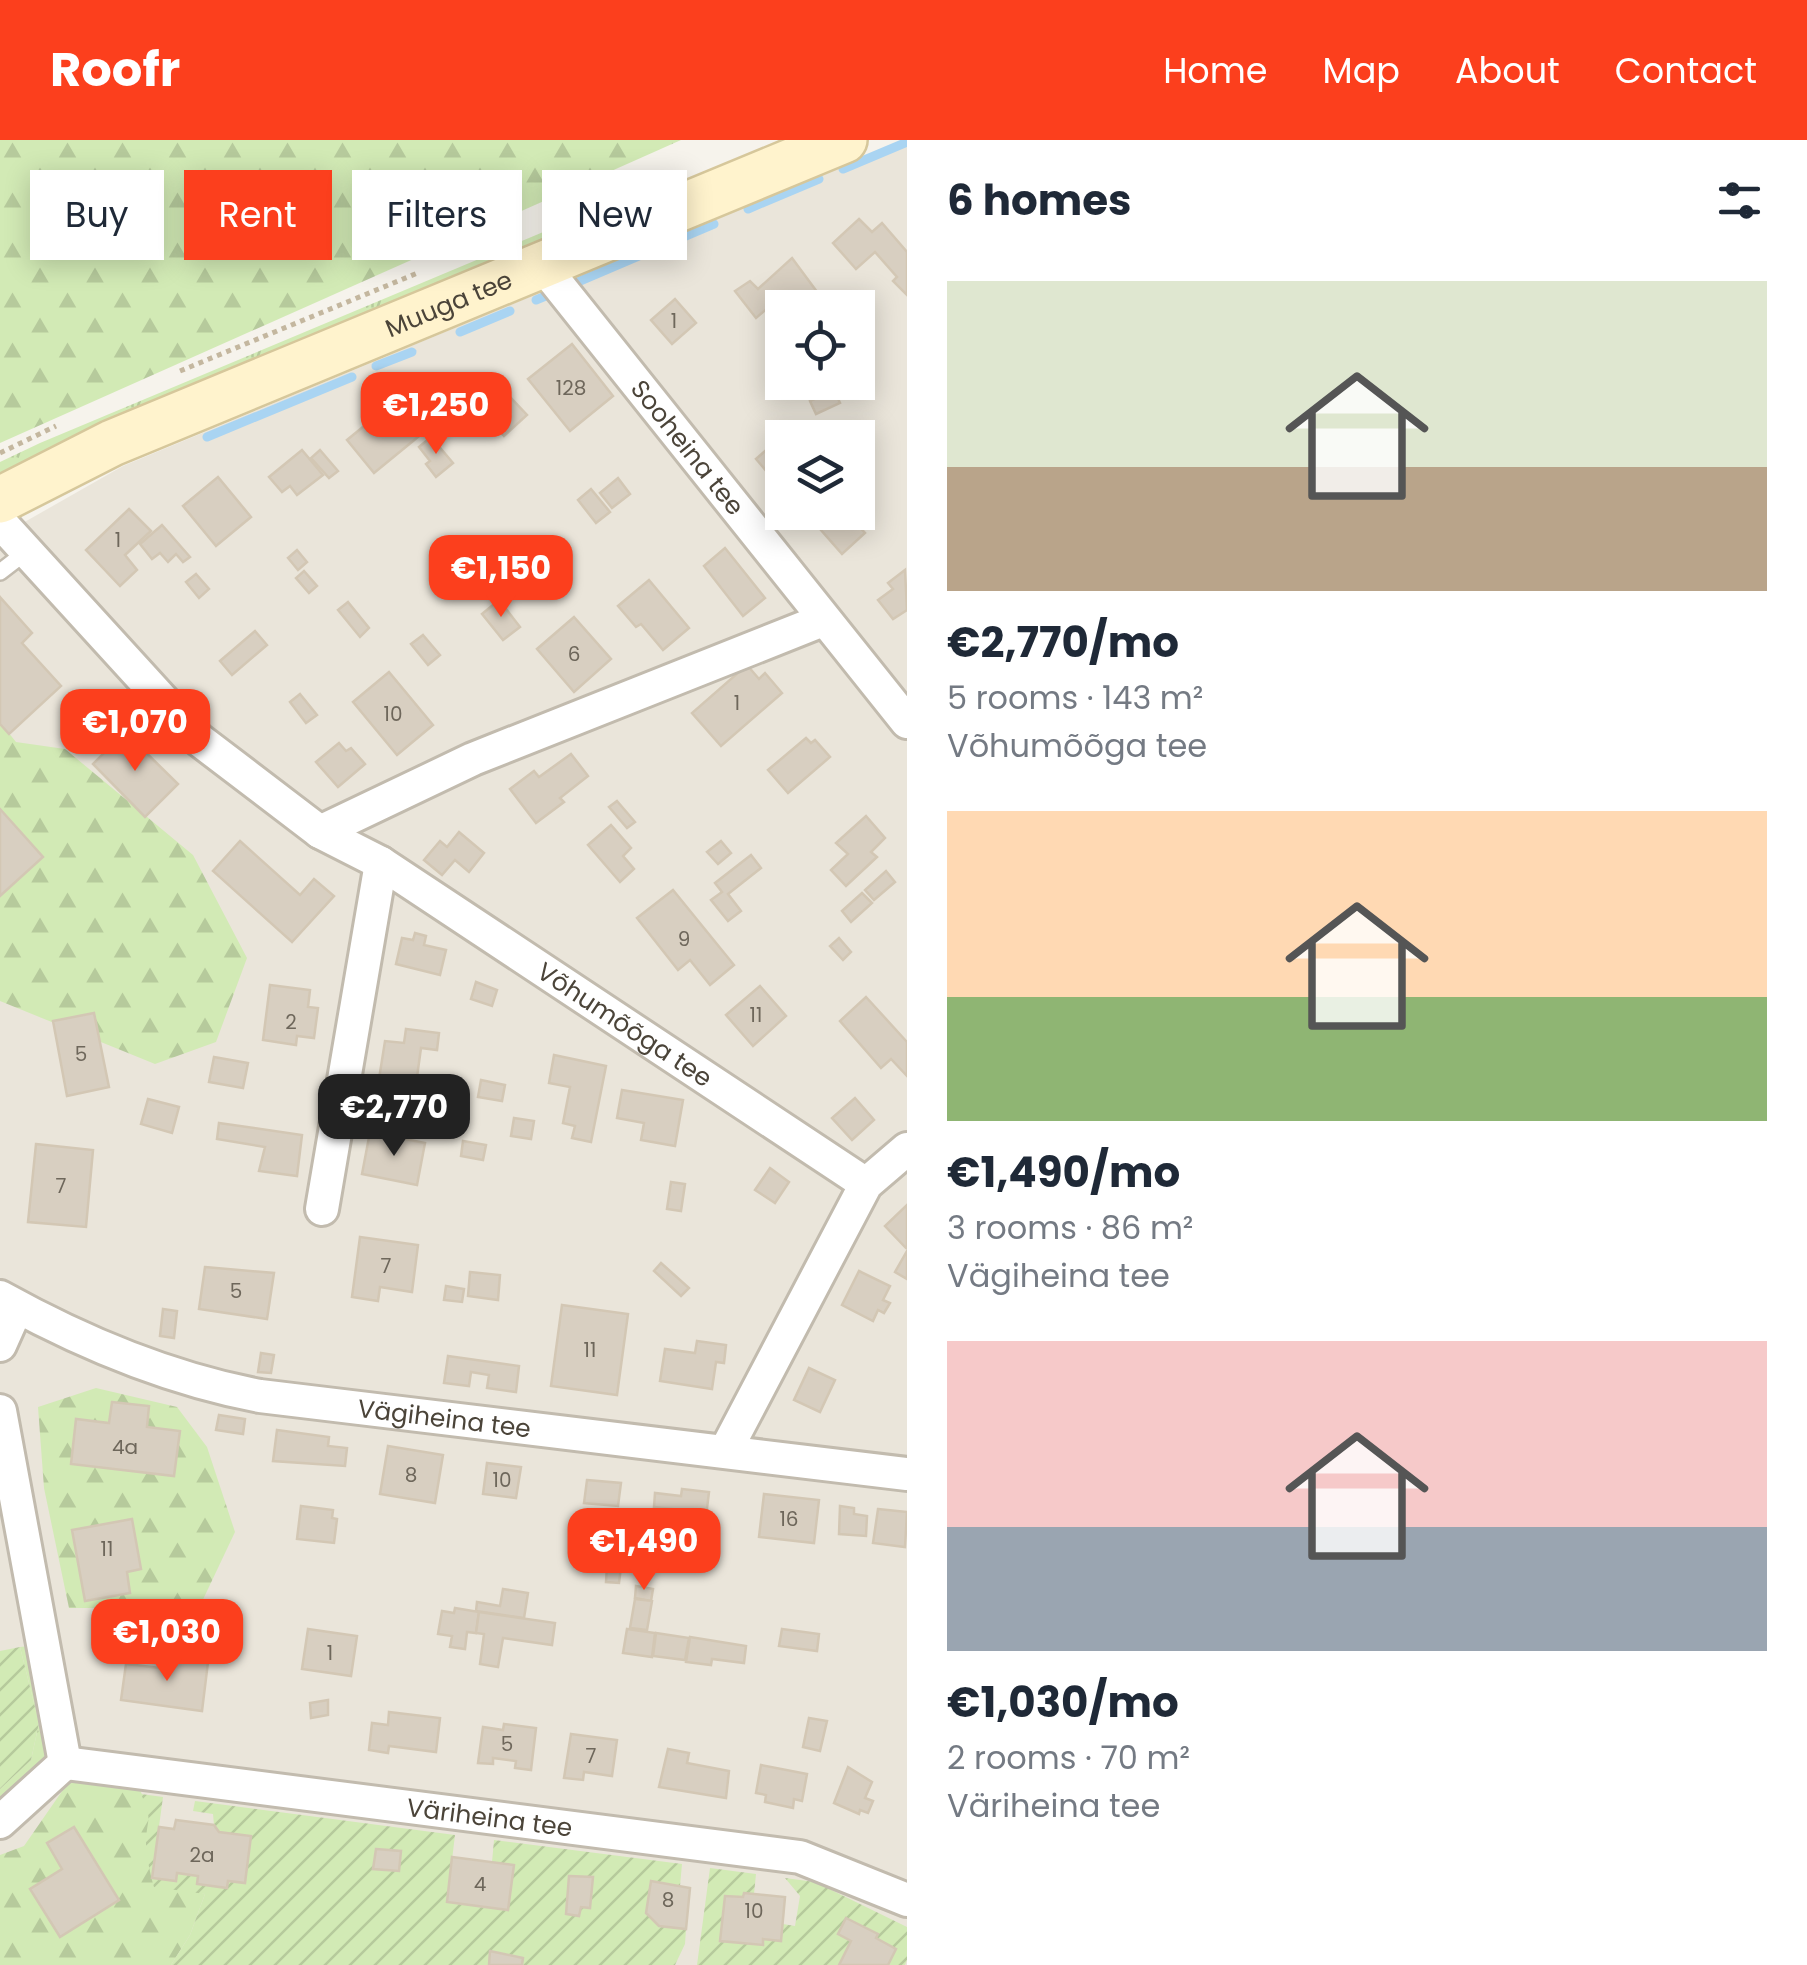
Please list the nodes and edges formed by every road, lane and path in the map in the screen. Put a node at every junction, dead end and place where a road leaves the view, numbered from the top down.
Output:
1 (844, 140) edge
2 (543, 266) junction
3 (0, 500) edge
4 (0, 522) edge
5 (13, 562) edge
6 (823, 620) junction
7 (907, 722) edge
8 (320, 832) junction
9 (382, 863) junction
10 (907, 1149) edge
11 (866, 1184) junction
12 (322, 1209) dead end
13 (9, 1302) edge
14 (0, 1345) edge
15 (0, 1411) edge
16 (726, 1450) junction
17 (907, 1474) edge
18 (65, 1763) junction
19 (0, 1822) edge
20 (907, 1900) edge

1 - 2 main road, Muuga tee
2 - 3 main road, Muuga tee
2 - 6 street, Sooheina tee
4 - 5 street, Võhumõõga tee
5 - 8 street, Võhumõõga tee
6 - 7 street, Sooheina tee
6 - 8 street
8 - 9 street, Võhumõõga tee
9 - 11 street, Võhumõõga tee
9 - 12 street
10 - 11 street
11 - 16 street
13 - 14 street
13 - 16 street, Vägiheina tee
15 - 18 street
16 - 17 street, Vägiheina tee
18 - 19 street
18 - 20 street, Väriheina tee

